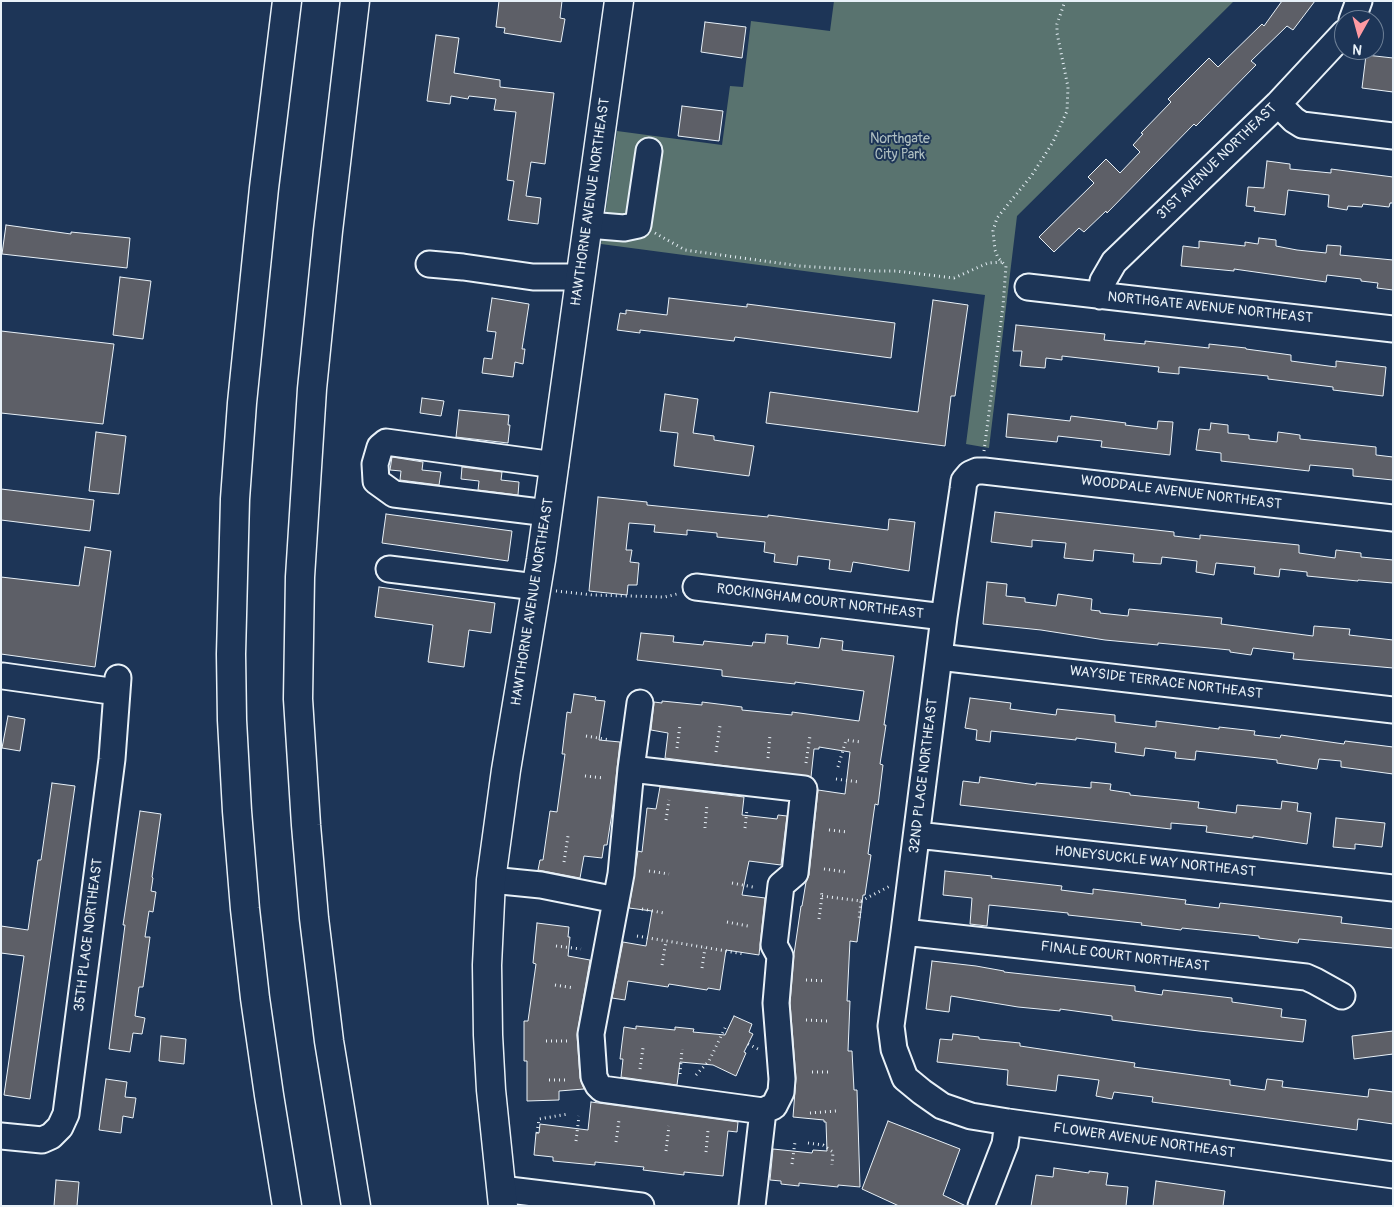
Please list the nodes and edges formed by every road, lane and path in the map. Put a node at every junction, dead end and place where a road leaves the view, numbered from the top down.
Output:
1 (287, 1) edge
2 (355, 1) edge
3 (619, 1) edge
4 (1065, 1) edge
5 (1334, 44) edge
6 (1278, 104) junction
7 (1393, 136) edge
8 (649, 151) dead end
9 (588, 225) junction
10 (638, 225) junction
11 (1002, 262) junction
12 (429, 264) dead end
13 (580, 277) junction
14 (1028, 287) dead end
15 (1100, 296) junction
16 (1393, 329) edge
17 (984, 451) dead end
18 (555, 464) junction
19 (970, 474) joint
20 (548, 513) junction
21 (1393, 518) edge
22 (389, 569) dead end
23 (696, 587) joint
24 (546, 589) junction
25 (944, 617) junction
26 (939, 657) junction
27 (3, 676) dead end
28 (640, 703) dead end
29 (1393, 710) edge
30 (680, 725) dead end
31 (720, 726) dead end
32 (770, 735) dead end
33 (586, 736) dead end
34 (810, 736) dead end
35 (610, 740) dead end
36 (861, 742) dead end
37 (677, 748) dead end
38 (716, 752) dead end
39 (768, 758) dead end
40 (806, 763) dead end
41 (838, 767) dead end
42 (631, 769) junction
43 (585, 776) dead end
44 (604, 778) dead end
45 (836, 778) dead end
46 (859, 782) dead end
47 (669, 800) dead end
48 (708, 804) dead end
49 (747, 810) dead end
50 (666, 820) dead end
51 (705, 828) dead end
52 (745, 828) dead end
53 (829, 830) dead end
54 (848, 832) dead end
55 (917, 835) junction
56 (568, 836) dead end
57 (564, 862) dead end
58 (824, 869) dead end
59 (648, 871) dead end
60 (846, 872) dead end
61 (669, 874) dead end
62 (492, 880) junction
63 (732, 883) dead end
64 (893, 884) dead end
65 (753, 887) dead end
66 (1393, 888) edge
67 (616, 900) junction
68 (861, 901) junction
69 (642, 910) dead end
70 (664, 913) dead end
71 (819, 918) dead end
72 (859, 920) dead end
73 (727, 922) dead end
74 (748, 926) dead end
75 (904, 932) junction
76 (637, 936) dead end
77 (666, 941) junction
78 (556, 946) dead end
79 (705, 948) junction
80 (581, 950) dead end
81 (744, 954) dead end
82 (662, 965) dead end
83 (702, 968) dead end
84 (806, 980) dead end
85 (826, 981) dead end
86 (555, 985) dead end
87 (574, 988) dead end
88 (1342, 996) dead end
89 (806, 1020) dead end
90 (828, 1021) dead end
91 (726, 1026) dead end
92 (546, 1041) dead end
93 (568, 1041) dead end
94 (748, 1044) dead end
95 (643, 1048) dead end
96 (758, 1048) dead end
97 (682, 1049) dead end
98 (640, 1069) dead end
99 (812, 1072) dead end
100 (831, 1072) dead end
101 (680, 1074) dead end
102 (696, 1075) dead end
103 (905, 1078) joint
104 (549, 1080) dead end
105 (568, 1080) dead end
106 (763, 1111) junction
107 (836, 1111) dead end
108 (810, 1112) dead end
109 (568, 1114) dead end
110 (579, 1116) dead end
111 (618, 1120) dead end
112 (1008, 1122) junction
113 (669, 1126) dead end
114 (708, 1130) dead end
115 (537, 1133) dead end
116 (1, 1136) edge
117 (345, 1141) junction
118 (576, 1142) dead end
119 (616, 1142) dead end
120 (795, 1142) dead end
121 (808, 1143) dead end
122 (666, 1151) dead end
123 (706, 1152) dead end
124 (792, 1164) dead end
125 (832, 1165) dead end
126 (1393, 1175) edge
127 (502, 1197) edge
128 (288, 1206) edge
129 (356, 1206) edge
130 (362, 1206) edge
131 (642, 1206) edge
132 (752, 1206) edge
133 (981, 1206) edge

1 - 128 main road
2 - 117 main road
3 - 9 main road, HAWTHORNE AVENUE NORTHEAST
4 - 11 path
5 - 6 street, 31ST AVENUE NORTHEAST
6 - 7 street
6 - 15 street, 31ST AVENUE NORTHEAST
8 - 10 street
9 - 10 street
9 - 13 main road, HAWTHORNE AVENUE NORTHEAST
10 - 11 path
11 - 17 path
12 - 13 street
13 - 18 main road, HAWTHORNE AVENUE NORTHEAST
14 - 15 street, NORTHGATE AVENUE NORTHEAST
15 - 16 street, NORTHGATE AVENUE NORTHEAST
18 - 20 main road, HAWTHORNE AVENUE NORTHEAST
18 - 20 street
19 - 21 street, WOODDALE AVENUE NORTHEAST
19 - 25 street, 32ND PLACE NORTHEAST
20 - 24 main road, HAWTHORNE AVENUE NORTHEAST
22 - 24 street
23 - 24 path
23 - 25 street, ROCKINGHAM COURT NORTHEAST
24 - 62 main road, HAWTHORNE AVENUE NORTHEAST
25 - 26 street, 32ND PLACE NORTHEAST
26 - 29 street, WAYSIDE TERRACE NORTHEAST
26 - 55 street, 32ND PLACE NORTHEAST
27 - 116 street, 35TH PLACE NORTHEAST
28 - 42 street
30 - 37 path
31 - 38 path
32 - 39 path
33 - 35 path
34 - 40 path
36 - 41 path
42 - 67 street
42 - 106 street
43 - 44 path
45 - 46 path
47 - 50 path
48 - 51 path
49 - 52 path
53 - 54 path
55 - 66 street, HONEYSUCKLE WAY NORTHEAST
55 - 75 street, 32ND PLACE NORTHEAST
56 - 57 path
58 - 60 path
59 - 61 path
62 - 67 street
62 - 127 main road, HAWTHORNE AVENUE NORTHEAST
63 - 65 path
64 - 68 path
67 - 106 street
68 - 71 path
68 - 72 path
69 - 70 path
73 - 74 path
75 - 88 street, FINALE COURT NORTHEAST
75 - 103 street, 32ND PLACE NORTHEAST
76 - 77 path
77 - 79 path
77 - 82 path
78 - 80 path
79 - 81 path
79 - 83 path
84 - 85 path
86 - 87 path
89 - 90 path
91 - 102 path
92 - 93 path
94 - 96 path
95 - 98 path
97 - 101 path
99 - 100 path
103 - 112 street, FLOWER AVENUE NORTHEAST
104 - 105 path
106 - 132 street
107 - 108 path
109 - 115 path
110 - 118 path
111 - 119 path
112 - 126 street, FLOWER AVENUE NORTHEAST
112 - 133 street
113 - 122 path
114 - 123 path
117 - 129 main road
117 - 130 main road
120 - 124 path
121 - 125 path
127 - 131 street

